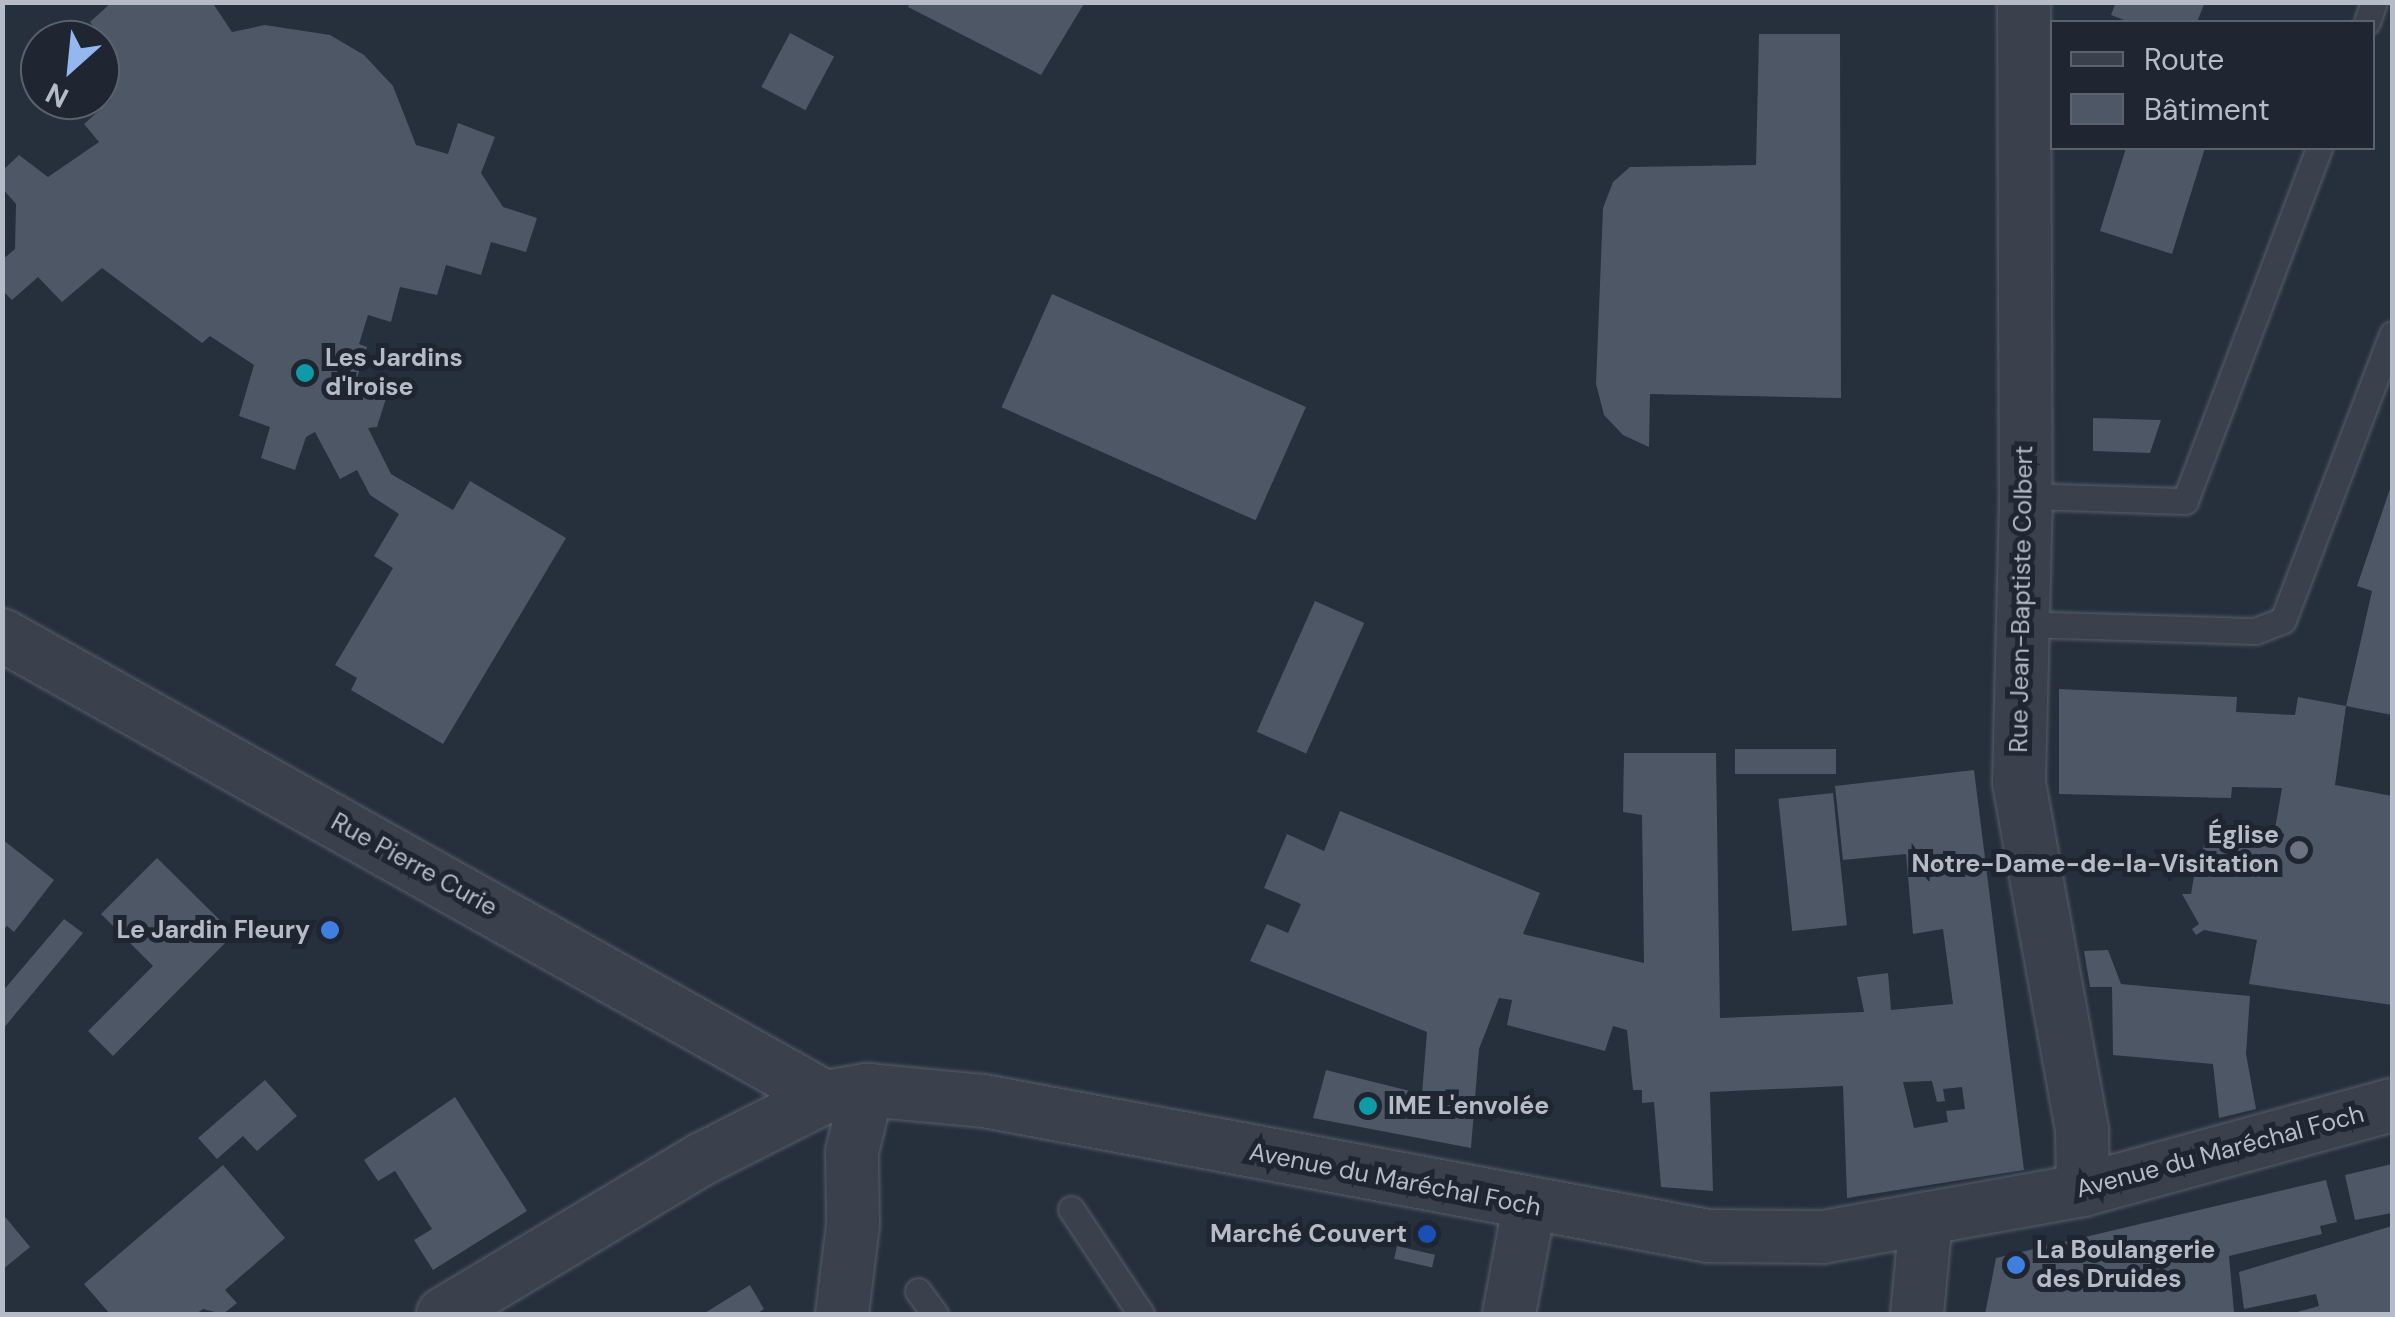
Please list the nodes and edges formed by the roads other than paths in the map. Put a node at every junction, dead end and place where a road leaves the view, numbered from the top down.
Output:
1 (2024, 2) edge
2 (2318, 150) edge
3 (2392, 334) edge
4 (2026, 496) junction
5 (2022, 624) junction
6 (2, 635) edge
7 (846, 1094) junction
8 (2392, 1105) edge
9 (2083, 1190) junction
10 (1529, 1207) junction
11 (1071, 1209) dead end
12 (1926, 1218) junction
13 (918, 1290) dead end
14 (443, 1314) edge
15 (842, 1314) edge
16 (935, 1314) edge
17 (1140, 1314) edge
18 (1510, 1314) edge
19 (1917, 1314) edge

1 - 4 street, Rue Jean-Baptiste Colbert
2 - 4 lane
3 - 5 lane
4 - 5 street, Rue Jean-Baptiste Colbert
5 - 9 street, Rue Jean-Baptiste Colbert
6 - 7 street, Rue Pierre Curie
7 - 10 street, Avenue du Maréchal Foch
7 - 14 street
7 - 15 street
8 - 9 street, Avenue du Maréchal Foch
9 - 12 street, Avenue du Maréchal Foch
10 - 12 street, Avenue du Maréchal Foch
10 - 18 street
11 - 17 lane
12 - 19 street
13 - 16 lane

